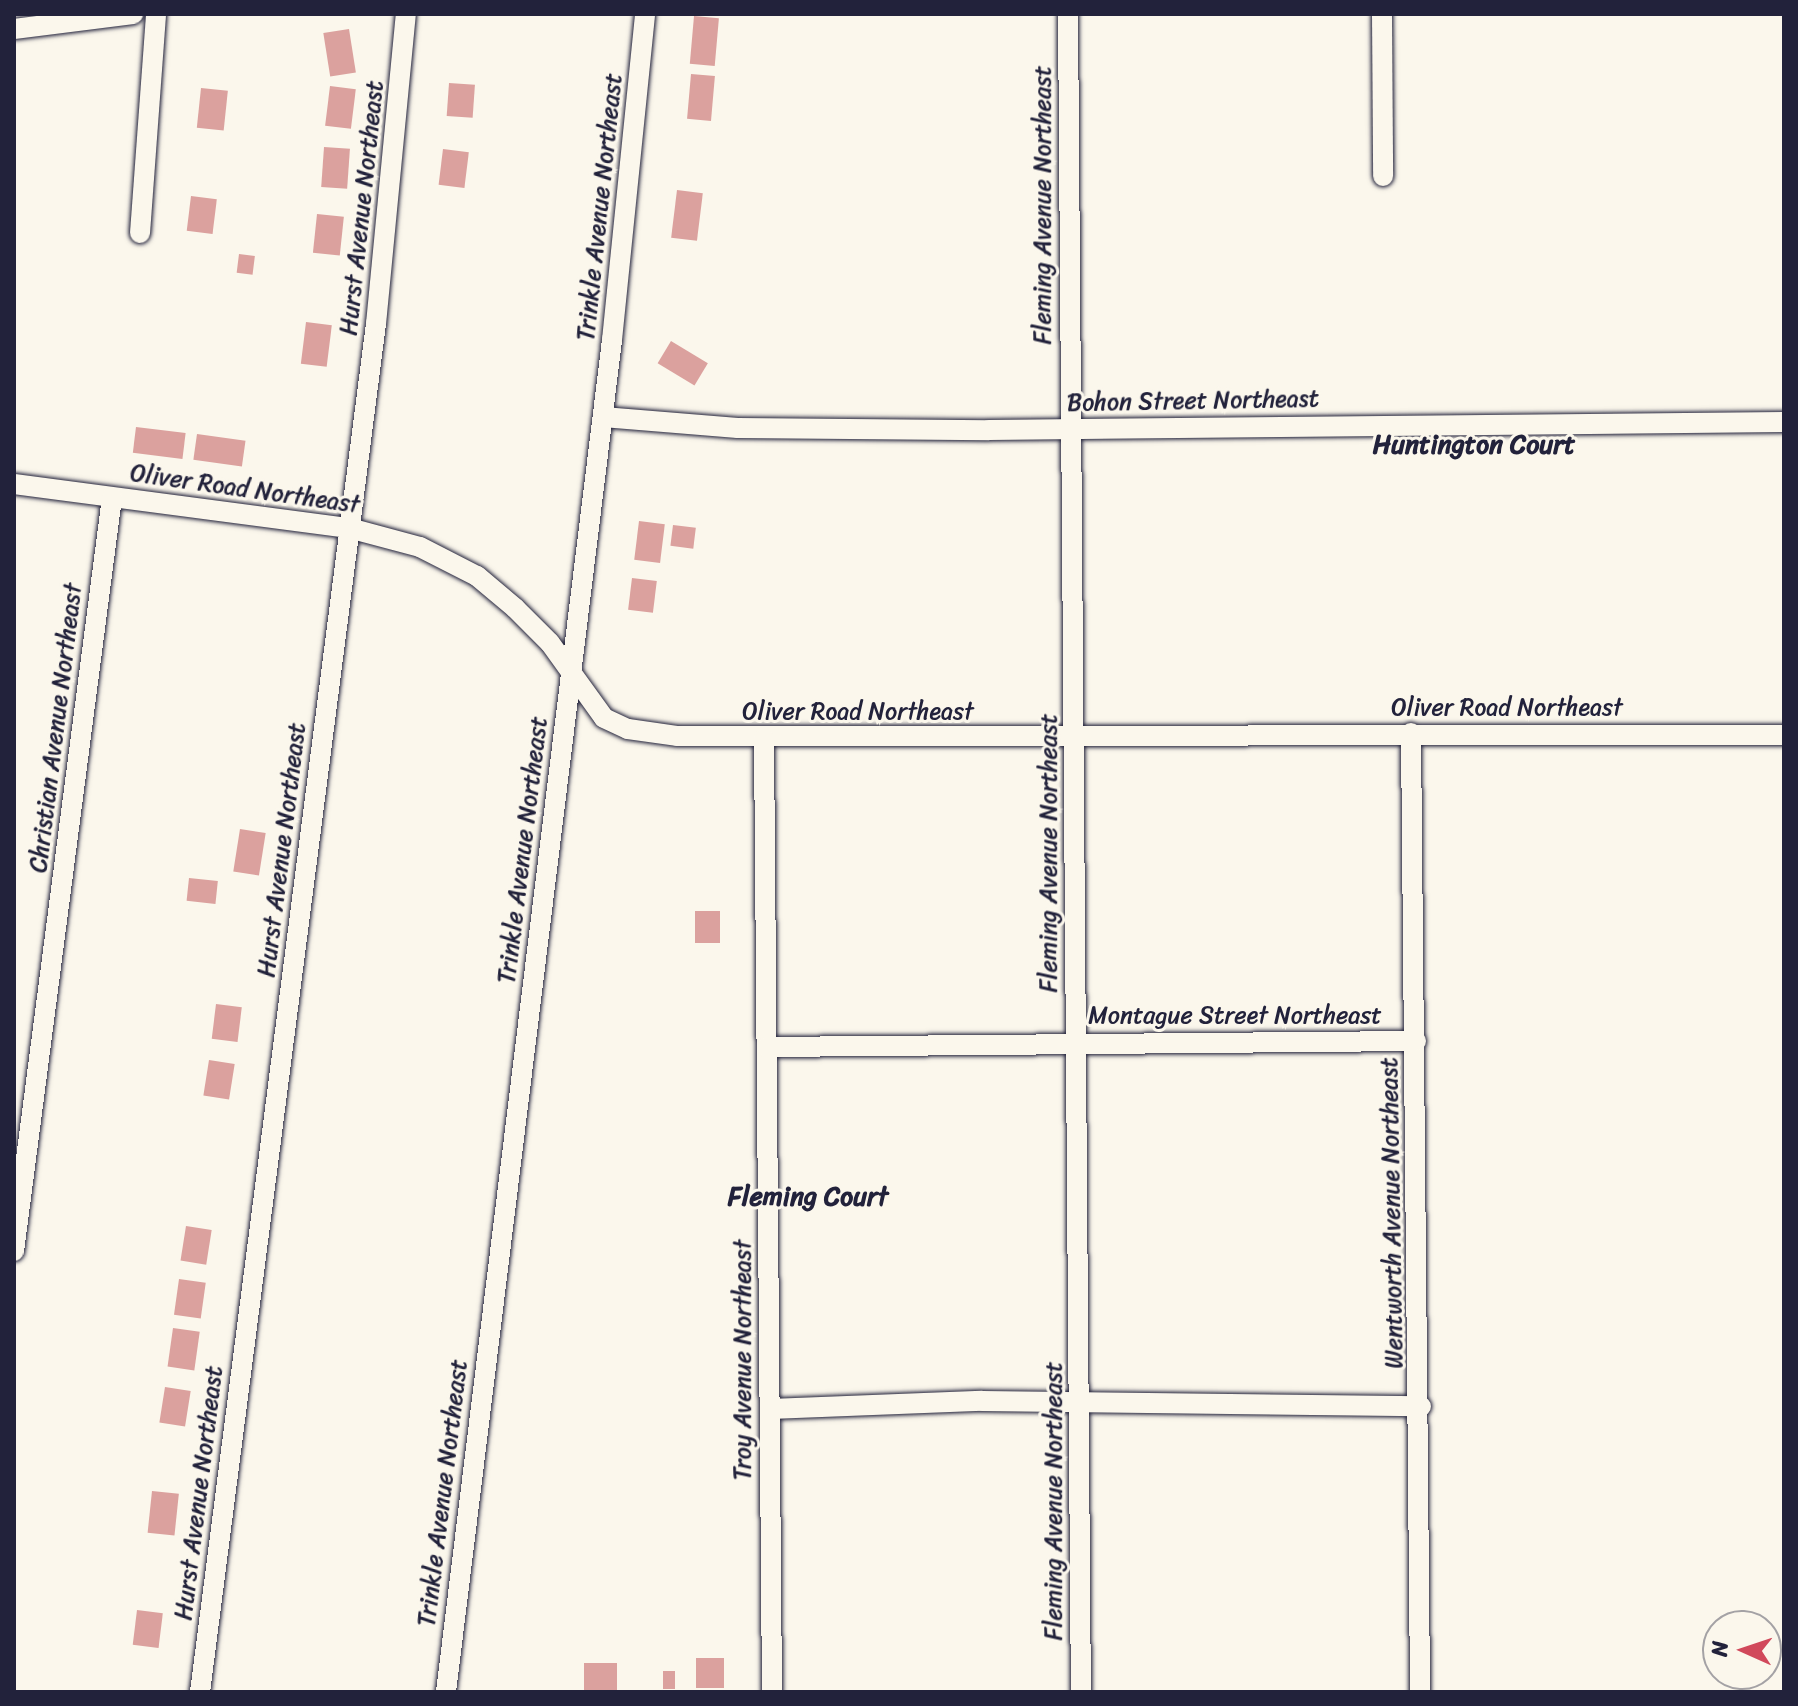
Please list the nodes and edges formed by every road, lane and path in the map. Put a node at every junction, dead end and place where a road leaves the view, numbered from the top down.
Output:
1 (133, 14) edge
2 (156, 14) edge
3 (406, 14) edge
4 (645, 14) edge
5 (1068, 14) edge
6 (1382, 14) edge
7 (14, 29) edge
8 (1383, 176) dead end
9 (140, 233) dead end
10 (603, 417) junction
11 (1784, 422) edge
12 (1071, 428) junction
13 (14, 484) edge
14 (112, 497) junction
15 (349, 528) junction
16 (572, 673) junction
17 (1411, 733) junction
18 (1784, 735) edge
19 (1073, 737) junction
20 (764, 739) junction
21 (1416, 1041) junction
22 (1076, 1042) junction
23 (767, 1047) junction
24 (14, 1251) edge
25 (1079, 1406) junction
26 (1421, 1406) junction
27 (770, 1409) junction
28 (200, 1692) edge
29 (446, 1692) edge
30 (772, 1692) edge
31 (1081, 1692) edge
32 (1420, 1692) edge

1 - 7 street
2 - 9 street
3 - 15 street, Hurst Avenue Northeast
4 - 10 street, Trinkle Avenue Northeast
5 - 12 street, Fleming Avenue Northeast
6 - 8 street
10 - 12 street, Bohon Street Northeast
10 - 16 street, Trinkle Avenue Northeast
11 - 12 street, Bohon Street Northeast
12 - 19 street, Fleming Avenue Northeast
13 - 14 street, Oliver Road Northeast
14 - 15 street, Oliver Road Northeast
14 - 24 street, Christian Avenue Northeast
15 - 16 street, Oliver Road Northeast
15 - 28 street, Hurst Avenue Northeast
16 - 20 street, Oliver Road Northeast
16 - 29 street, Trinkle Avenue Northeast
17 - 18 street, Oliver Road Northeast
17 - 19 street, Oliver Road Northeast
17 - 21 street, Wentworth Avenue Northeast
19 - 20 street, Oliver Road Northeast
19 - 22 street, Fleming Avenue Northeast
20 - 23 street, Troy Avenue Northeast
21 - 22 street, Montague Street Northeast
21 - 26 street, Wentworth Avenue Northeast
22 - 23 street, Montague Street Northeast
22 - 25 street, Fleming Avenue Northeast
23 - 27 street, Troy Avenue Northeast
25 - 26 street
25 - 27 street
25 - 31 street, Fleming Avenue Northeast
26 - 32 street, Wentworth Avenue Northeast
27 - 30 street, Troy Avenue Northeast

